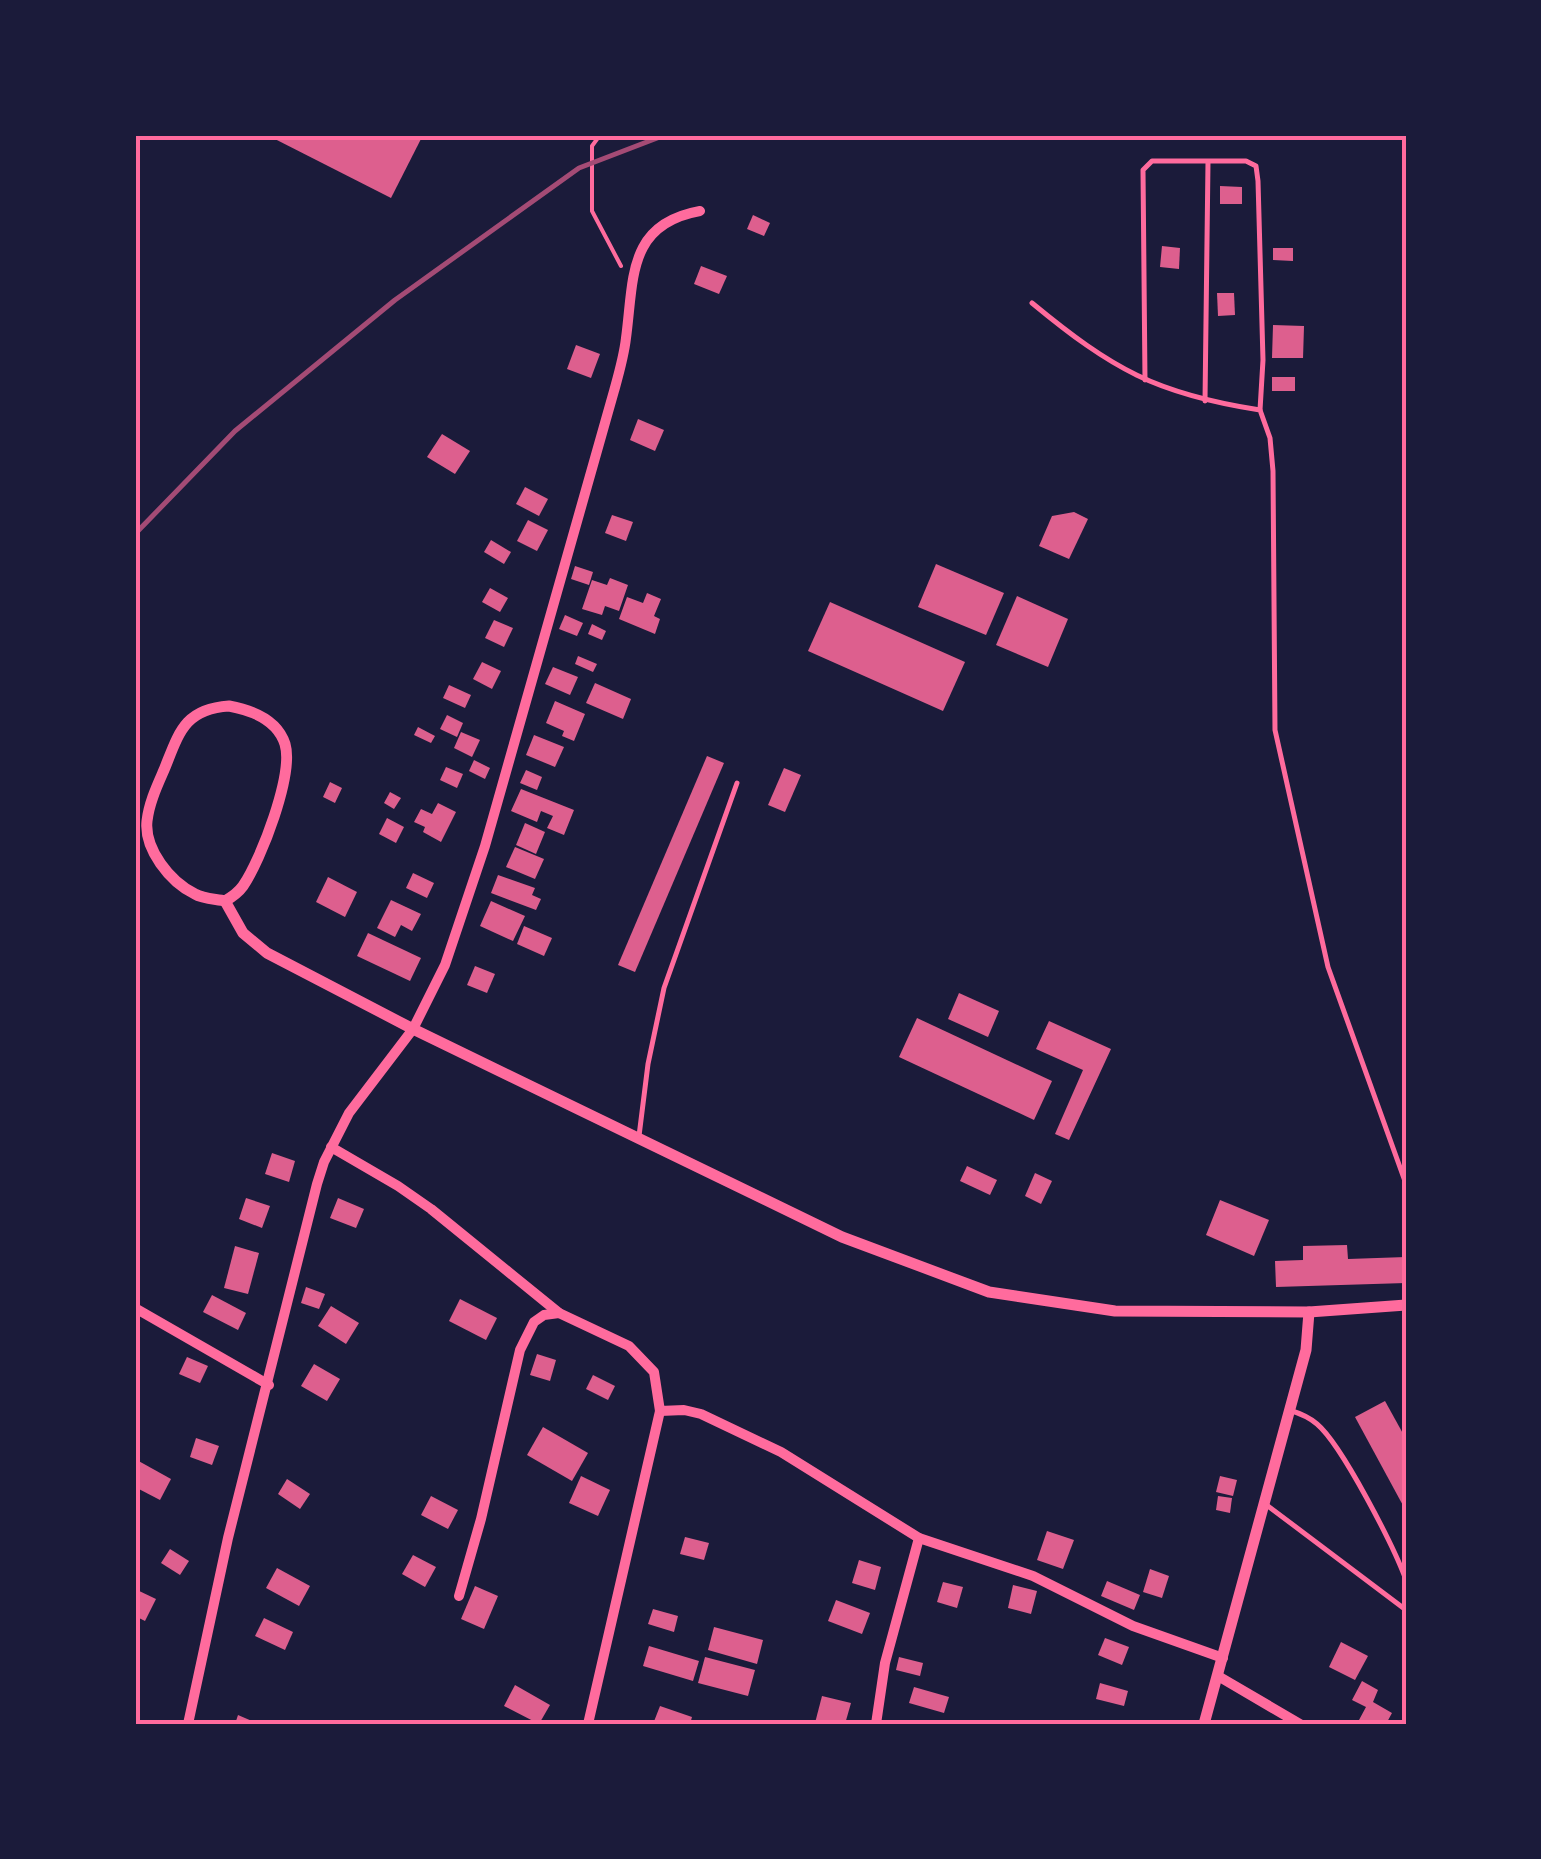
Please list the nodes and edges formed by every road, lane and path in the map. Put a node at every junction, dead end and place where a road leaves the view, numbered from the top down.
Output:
1 (600, 135) edge
2 (1208, 162) junction
3 (700, 211) dead end
4 (631, 289) junction
5 (1032, 303) dead end
6 (1145, 380) junction
7 (1205, 402) junction
8 (1260, 410) junction
9 (737, 783) dead end
10 (225, 901) junction
11 (414, 1029) junction
12 (639, 1139) junction
13 (331, 1147) junction
14 (1406, 1184) edge
15 (1406, 1305) edge
16 (135, 1308) edge
17 (1309, 1312) junction
18 (559, 1313) junction
19 (268, 1385) junction
20 (1288, 1409) junction
21 (660, 1412) junction
22 (1263, 1502) junction
23 (919, 1538) junction
24 (1406, 1580) edge
25 (459, 1596) dead end
26 (1406, 1610) edge
27 (1223, 1658) junction
28 (1218, 1676) junction
29 (188, 1724) edge
30 (588, 1724) edge
31 (876, 1724) edge
32 (1204, 1724) edge
33 (1300, 1724) edge

1 - 4 path
2 - 6 lane
2 - 7 lane
2 - 8 lane
3 - 4 street
4 - 11 street
5 - 6 lane
6 - 7 lane
7 - 8 lane
8 - 14 lane
9 - 12 lane
10 - 10 street
10 - 11 street
11 - 12 street
11 - 13 street
12 - 17 street
13 - 18 street
13 - 19 street
15 - 17 street
16 - 19 street
17 - 20 street
18 - 21 street
18 - 25 street
19 - 29 street
20 - 22 street
20 - 24 lane
21 - 23 street
21 - 30 street
22 - 26 lane
22 - 27 street
23 - 27 street
23 - 31 street
27 - 28 street
28 - 32 street
28 - 33 street

